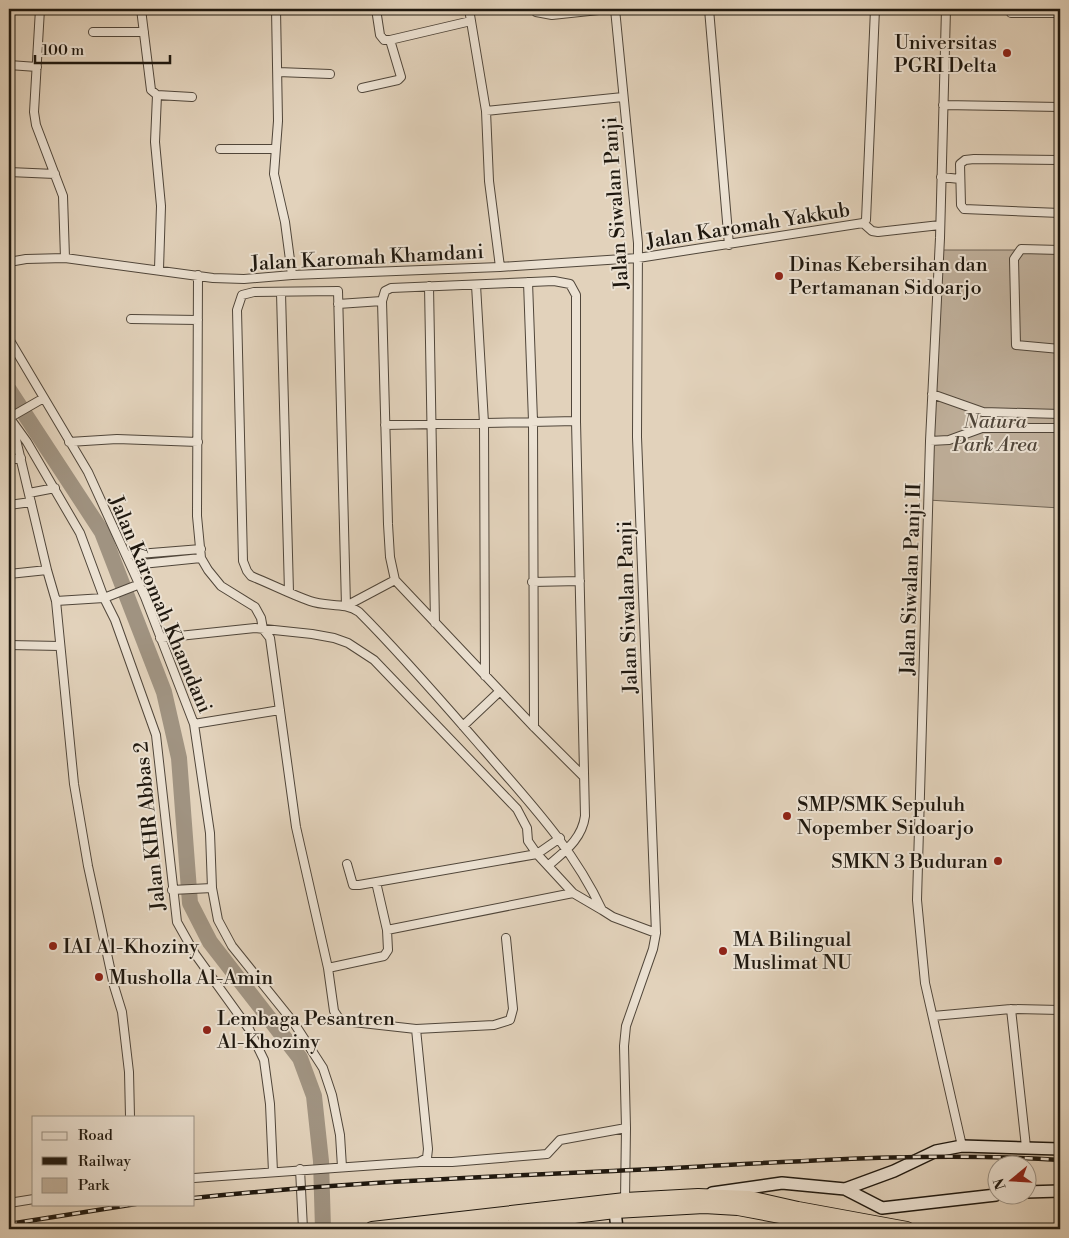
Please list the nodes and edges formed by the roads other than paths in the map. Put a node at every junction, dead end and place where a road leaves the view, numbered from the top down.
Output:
1 (40, 9) edge
2 (52, 9) edge
3 (142, 9) edge
4 (276, 9) edge
5 (376, 9) edge
6 (469, 9) edge
7 (608, 9) edge
8 (615, 9) edge
9 (709, 9) edge
10 (875, 9) edge
11 (946, 9) edge
12 (536, 12) dead end
13 (1011, 13) dead end
14 (1060, 13) edge
15 (470, 21) junction
16 (93, 32) dead end
17 (144, 32) junction
18 (390, 40) junction
19 (9, 65) edge
20 (37, 67) junction
21 (278, 72) junction
22 (330, 74) dead end
23 (362, 88) dead end
24 (157, 95) junction
25 (192, 97) dead end
26 (623, 98) junction
27 (943, 105) junction
28 (1060, 106) edge
29 (486, 111) junction
30 (220, 149) dead end
31 (275, 149) junction
32 (1060, 160) edge
33 (9, 172) edge
34 (55, 174) junction
35 (941, 177) junction
36 (960, 178) junction
37 (1060, 213) edge
38 (863, 223) junction
39 (940, 225) junction
40 (729, 245) junction
41 (1060, 250) edge
42 (65, 258) junction
43 (638, 258) junction
44 (9, 262) edge
45 (500, 267) junction
46 (160, 269) junction
47 (339, 274) junction
48 (198, 275) junction
49 (292, 275) junction
50 (528, 282) junction
51 (476, 285) junction
52 (429, 286) junction
53 (338, 291) junction
54 (281, 293) junction
55 (382, 302) junction
56 (338, 304) junction
57 (131, 318) dead end
58 (198, 320) junction
59 (9, 339) edge
60 (1060, 349) edge
61 (932, 394) junction
62 (42, 399) junction
63 (983, 412) junction
64 (1060, 414) edge
65 (12, 418) edge
66 (533, 421) junction
67 (576, 421) junction
68 (484, 423) junction
69 (432, 424) junction
70 (385, 425) junction
71 (982, 428) junction
72 (1060, 428) edge
73 (930, 441) junction
74 (69, 442) junction
75 (198, 442) junction
76 (21, 458) junction
77 (9, 460) edge
78 (55, 488) junction
79 (29, 493) junction
80 (31, 502) junction
81 (9, 505) edge
82 (200, 549) junction
83 (126, 555) junction
84 (201, 558) junction
85 (132, 566) junction
86 (46, 570) junction
87 (9, 574) edge
88 (395, 580) junction
89 (580, 581) junction
90 (532, 582) junction
91 (136, 586) junction
92 (289, 592) junction
93 (104, 598) junction
94 (56, 601) junction
95 (346, 606) junction
96 (435, 623) junction
97 (263, 629) junction
98 (160, 638) junction
99 (9, 645) edge
100 (60, 646) junction
101 (485, 676) junction
102 (500, 691) junction
103 (280, 710) junction
104 (194, 724) junction
105 (463, 726) junction
106 (534, 727) junction
107 (584, 776) junction
108 (560, 838) junction
109 (567, 850) junction
110 (537, 854) junction
111 (347, 864) dead end
112 (549, 865) junction
113 (376, 882) junction
114 (209, 888) junction
115 (174, 890) junction
116 (573, 892) junction
117 (602, 910) junction
118 (387, 930) junction
119 (656, 933) junction
120 (506, 938) dead end
121 (328, 968) junction
122 (1011, 1010) junction
123 (1060, 1010) edge
124 (933, 1016) junction
125 (416, 1028) junction
126 (130, 1116) edge
127 (626, 1128) junction
128 (962, 1146) junction
129 (1026, 1147) junction
130 (1060, 1149) edge
131 (419, 1162) junction
132 (342, 1167) junction
133 (300, 1169) junction
134 (273, 1172) junction
135 (195, 1178) edge
136 (845, 1189) junction
137 (1060, 1191) edge
138 (1036, 1192) edge
139 (698, 1196) junction
140 (986, 1196) edge
141 (32, 1199) edge
142 (625, 1200) junction
143 (9, 1203) edge
144 (615, 1211) junction
145 (303, 1229) edge
146 (372, 1229) edge
147 (470, 1229) edge
148 (618, 1229) edge
149 (849, 1229) edge
150 (907, 1229) edge

1 - 2 street
1 - 20 street
3 - 17 street
4 - 21 street
5 - 18 street
6 - 15 street
7 - 12 street
8 - 26 street, Jalan Siwalan Panji
9 - 40 street
10 - 38 street
11 - 27 street, Jalan Siwalan Panji II
13 - 14 street
15 - 18 street
15 - 29 street
16 - 17 street
17 - 24 street
18 - 23 street
19 - 20 street
20 - 34 street
21 - 22 street
21 - 31 street
24 - 25 street
24 - 46 street
26 - 29 street
26 - 43 street, Jalan Siwalan Panji
27 - 28 street
27 - 35 street, Jalan Siwalan Panji II
29 - 45 street
30 - 31 street
31 - 49 street
32 - 36 street
33 - 34 street
34 - 42 street
35 - 36 street
35 - 39 street, Jalan Siwalan Panji II
36 - 37 street
38 - 39 street
38 - 40 street, Jalan Karomah Yakkub
39 - 61 street, Jalan Siwalan Panji II
40 - 43 street, Jalan Karomah Yakkub
41 - 60 street
42 - 44 street, Jalan Karomah Khamdani
42 - 46 street, Jalan Karomah Khamdani
43 - 45 street, Jalan Karomah Khamdani
43 - 119 street, Jalan Siwalan Panji
45 - 47 street, Jalan Karomah Khamdani
46 - 48 street, Jalan Karomah Khamdani
47 - 49 street, Jalan Karomah Khamdani
47 - 53 street
48 - 49 street, Jalan Karomah Khamdani
48 - 58 street
50 - 51 street
50 - 66 street
50 - 67 street
51 - 52 street
51 - 68 street
52 - 55 street
52 - 69 street
53 - 54 street
53 - 56 street
54 - 92 street
54 - 92 street
55 - 56 street
55 - 70 street
56 - 95 street
57 - 58 street
58 - 75 street
59 - 62 street, Jalan Karomah Khamdani
61 - 63 street
61 - 73 street, Jalan Siwalan Panji II
62 - 65 street
62 - 74 street, Jalan Karomah Khamdani
63 - 64 street
63 - 71 street
65 - 76 street
65 - 78 street, Jalan KHR Abbas 2
66 - 67 street
66 - 68 street
66 - 90 street
67 - 89 street
68 - 69 street
68 - 101 street
69 - 70 street
69 - 96 street
70 - 88 street
71 - 72 street
71 - 73 street
73 - 124 street, Jalan Siwalan Panji II
74 - 75 street
74 - 83 street, Jalan Karomah Khamdani
75 - 82 street
76 - 77 street
76 - 79 street
78 - 79 street
78 - 93 street, Jalan KHR Abbas 2
79 - 80 street
80 - 81 street
80 - 86 street
82 - 83 street
82 - 84 street
83 - 85 street, Jalan Karomah Khamdani
84 - 85 street
84 - 97 street
85 - 91 street, Jalan Karomah Khamdani
86 - 87 street
86 - 94 street
88 - 95 street
88 - 96 street
89 - 90 street
89 - 107 street
90 - 106 street
91 - 93 street
91 - 98 street, Jalan Karomah Khamdani
92 - 95 street
93 - 94 street
93 - 115 street, Jalan KHR Abbas 2
94 - 100 street
95 - 105 street
96 - 101 street
97 - 98 street
97 - 103 street
97 - 110 street
98 - 104 street, Jalan Karomah Khamdani
99 - 100 street
100 - 126 street
101 - 102 street
102 - 105 street
102 - 106 street
103 - 104 street
103 - 121 street
104 - 114 street, Jalan Karomah Khamdani
105 - 108 street
106 - 107 street
107 - 109 street
108 - 109 street
108 - 110 street
109 - 112 street
109 - 117 street
110 - 112 street
110 - 113 street
111 - 113 street
112 - 116 street
113 - 118 street
114 - 115 street
114 - 132 street, Jalan Karomah Khamdani
115 - 134 street, Jalan KHR Abbas 2
116 - 117 street
116 - 118 street
117 - 119 street
118 - 121 street
119 - 127 street, Jalan Siwalan Panji
120 - 125 street
121 - 125 street
122 - 123 street
122 - 124 street
122 - 129 street
124 - 128 street, Jalan Siwalan Panji II
125 - 131 street
127 - 131 street
127 - 142 street, Jalan Siwalan Panji
128 - 129 street
128 - 136 street
129 - 130 street
131 - 132 street
132 - 133 street
133 - 134 street
133 - 145 street
134 - 135 street
136 - 139 street
136 - 140 street
137 - 138 street
139 - 142 highway
139 - 150 highway
141 - 143 street
142 - 146 highway
144 - 147 highway
144 - 148 street
144 - 149 highway

